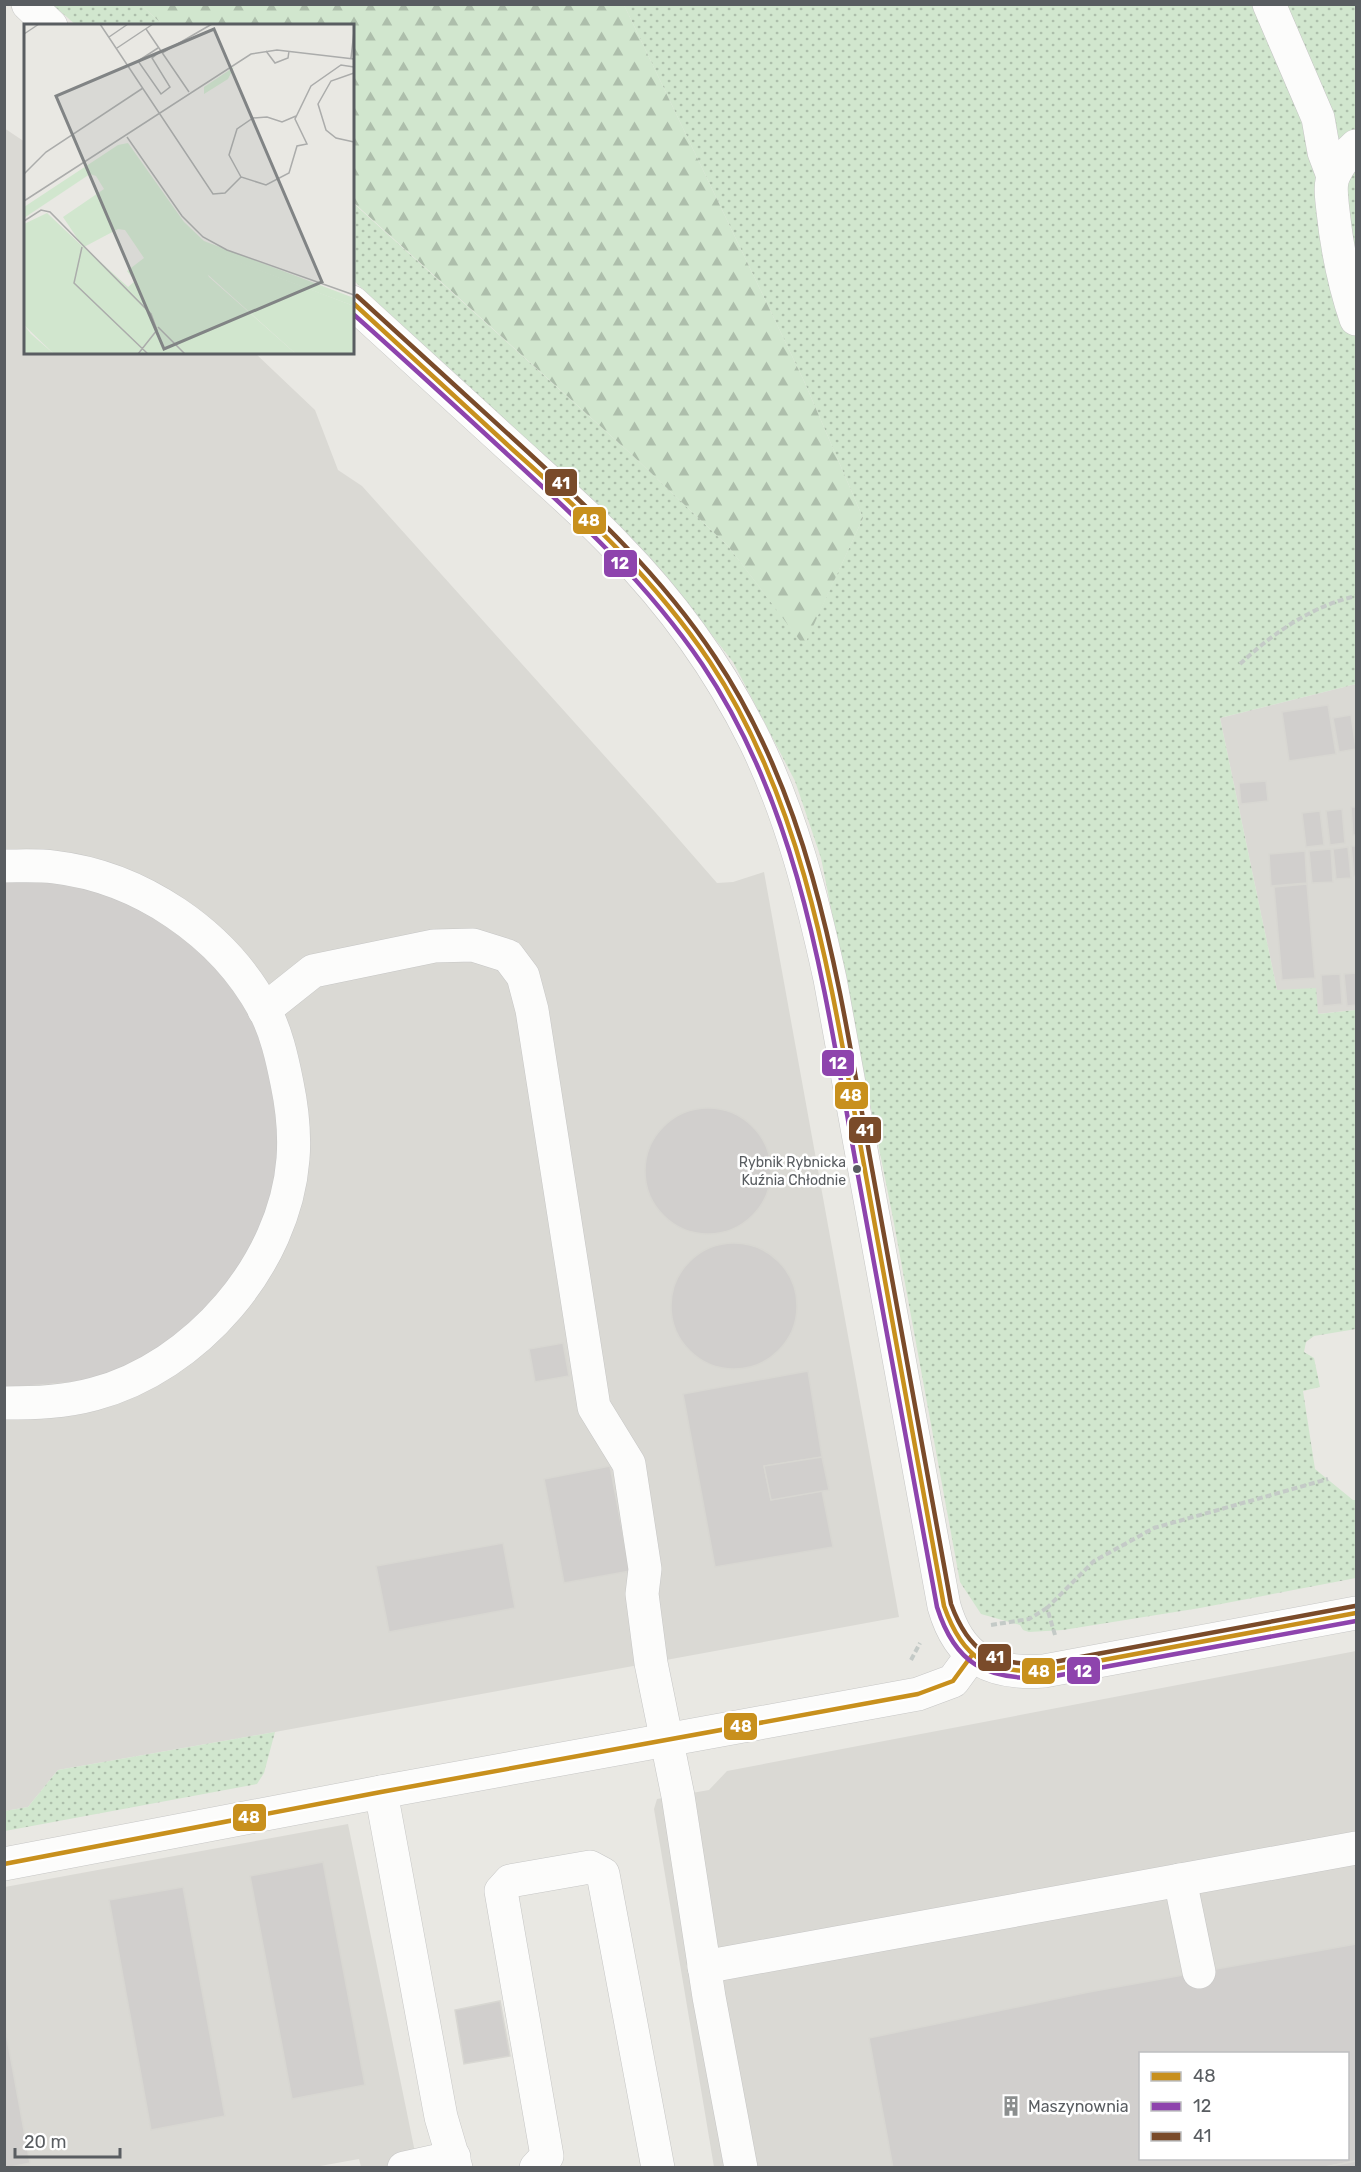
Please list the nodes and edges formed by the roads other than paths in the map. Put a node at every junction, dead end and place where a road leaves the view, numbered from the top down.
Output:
1 (28, 4) edge
2 (1269, 4) edge
3 (49, 24) edge
4 (1356, 146) edge
5 (1333, 176) junction
6 (354, 304) edge
7 (1356, 319) edge
8 (4, 866) edge
9 (264, 1010) junction
10 (4, 1403) edge
11 (1356, 1613) edge
12 (962, 1644) junction
13 (667, 1740) junction
14 (381, 1792) junction
15 (1356, 1848) edge
16 (4, 1864) edge
17 (1180, 1880) junction
18 (704, 1966) junction
19 (1199, 1972) dead end
20 (455, 2162) edge
21 (544, 2164) edge
22 (404, 2168) edge
23 (658, 2168) edge
24 (741, 2168) edge

1 - 3 street
2 - 5 street
4 - 5 street
5 - 7 street
6 - 12 street
8 - 9 street
9 - 10 street
9 - 13 street
11 - 12 street
12 - 13 street
13 - 14 street
13 - 18 street
14 - 16 street
14 - 20 street
15 - 17 street
17 - 18 street
17 - 19 street
18 - 24 street
20 - 22 street
21 - 23 street

